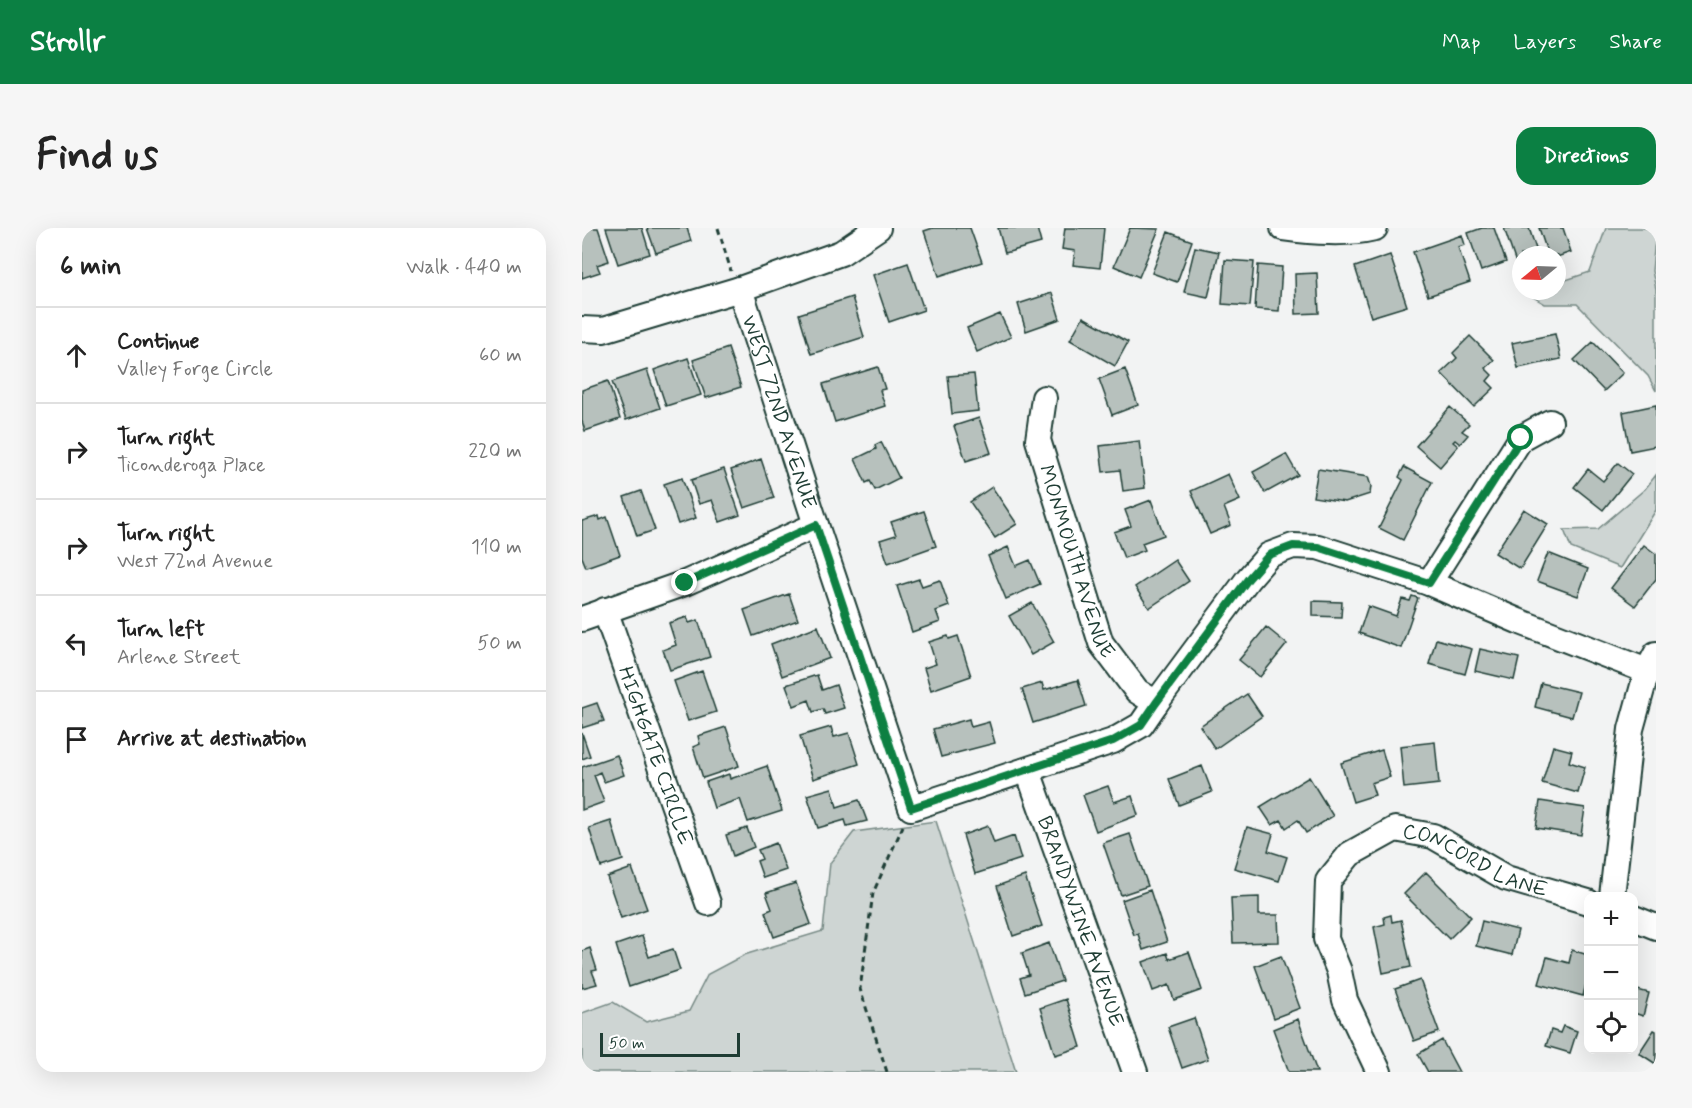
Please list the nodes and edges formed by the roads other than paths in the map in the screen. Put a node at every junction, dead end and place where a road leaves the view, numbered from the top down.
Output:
1 (878, 228) edge
2 (1283, 228) edge
3 (1375, 228) edge
4 (738, 289) junction
5 (582, 330) edge
6 (1044, 398) dead end
7 (1550, 422) dead end
8 (816, 525) junction
9 (1429, 583) junction
10 (605, 610) junction
11 (582, 619) edge
12 (1652, 663) edge
13 (1156, 703) junction
14 (1028, 771) junction
15 (1613, 892) edge
16 (1584, 901) edge
17 (708, 903) dead end
18 (1638, 920) edge
19 (1656, 927) edge
20 (1135, 1072) edge
21 (1379, 1072) edge

1 - 4 street
2 - 3 street
4 - 5 street
4 - 8 street, WEST 72ND AVENUE
6 - 13 street, MONMOUTH AVENUE
7 - 9 street
8 - 10 street
8 - 14 street, WEST 72ND AVENUE
9 - 12 street
9 - 13 street
10 - 11 street
10 - 17 street, HIGHGATE CIRCLE
12 - 15 street
13 - 14 street
14 - 20 street, BRANDYWINE AVENUE
16 - 21 street, CONCORD LANE
18 - 19 street

